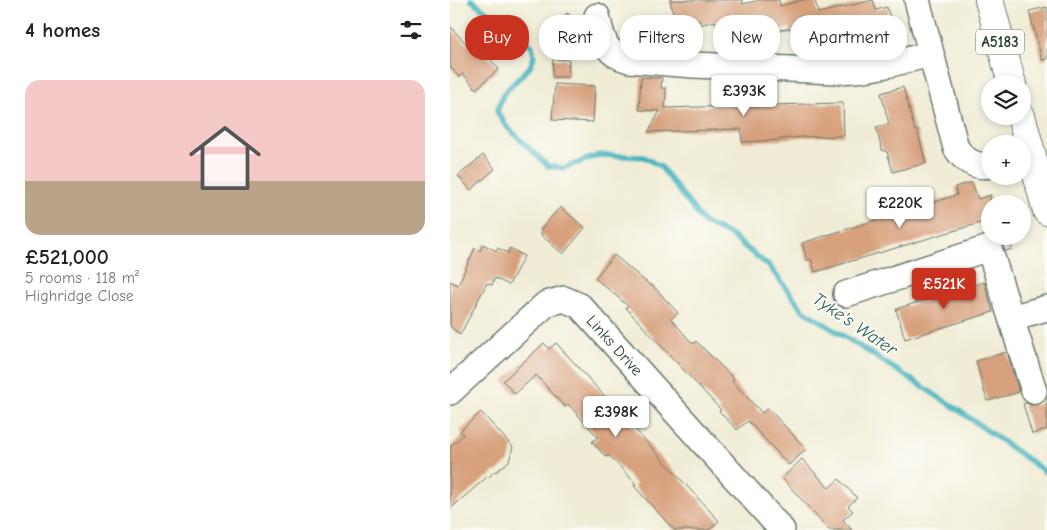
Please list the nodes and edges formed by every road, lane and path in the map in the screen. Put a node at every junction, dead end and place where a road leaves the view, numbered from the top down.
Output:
1 (917, 0) edge
2 (989, 0) edge
3 (610, 50) edge
4 (930, 54) junction
5 (1010, 75) edge
6 (981, 166) edge
7 (1031, 166) edge
8 (1047, 211) edge
9 (846, 294) dead end
10 (1047, 308) edge
11 (1011, 318) junction
12 (1034, 391) dead end
13 (450, 392) edge
14 (782, 530) edge

1 - 4 street
2 - 5 main road, A5183
3 - 4 street
4 - 6 street
7 - 8 main road
9 - 11 street
10 - 11 street
11 - 12 street
13 - 14 street, Links Drive

